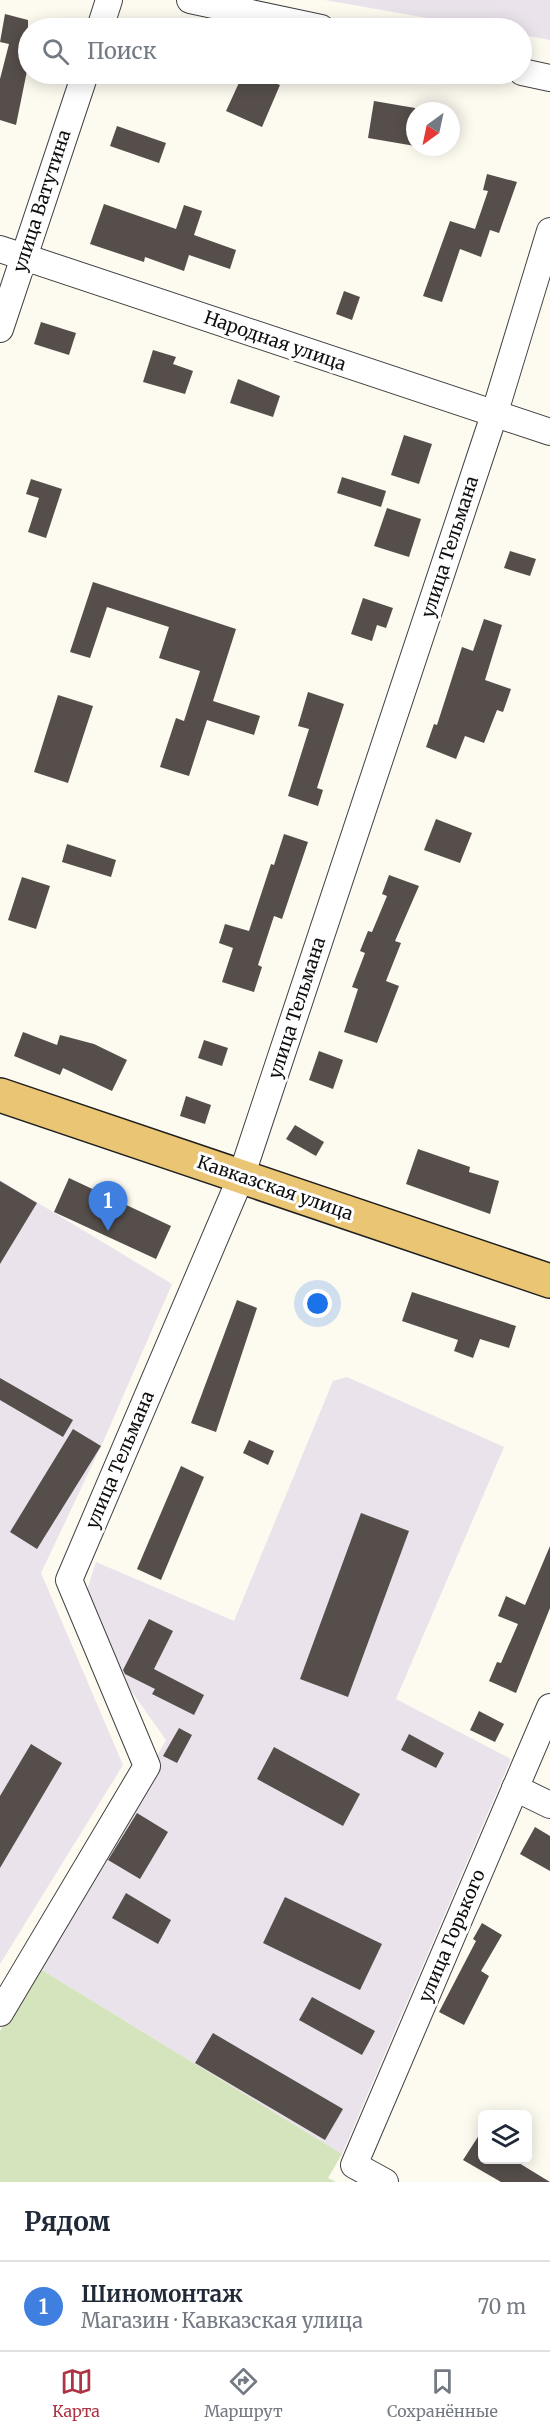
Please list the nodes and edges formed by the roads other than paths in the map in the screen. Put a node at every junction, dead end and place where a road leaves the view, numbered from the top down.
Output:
1 (109, 0) edge
2 (190, 0) edge
3 (103, 18) edge
4 (274, 18) edge
5 (532, 74) edge
6 (550, 78) edge
7 (81, 84) edge
8 (550, 231) edge
9 (11, 252) edge
10 (0, 329) edge
11 (494, 415) junction
12 (550, 432) edge
13 (0, 1095) edge
14 (241, 1177) junction
15 (550, 1281) edge
16 (550, 1707) edge
17 (515, 1788) junction
18 (550, 1805) edge
19 (0, 2013) edge
20 (385, 2182) edge

1 - 3 street
2 - 4 street
5 - 6 street
7 - 9 street, улица Ватутина
8 - 11 street, улица Тельмана
9 - 10 street, улица Ватутина
9 - 11 street, Народная улица
11 - 12 street, Народная улица
11 - 14 street, улица Тельмана
13 - 14 main road, Кавказская улица
14 - 15 main road, Кавказская улица
14 - 19 street, улица Тельмана
16 - 17 street, улица Горького
17 - 18 street
17 - 20 street, улица Горького

